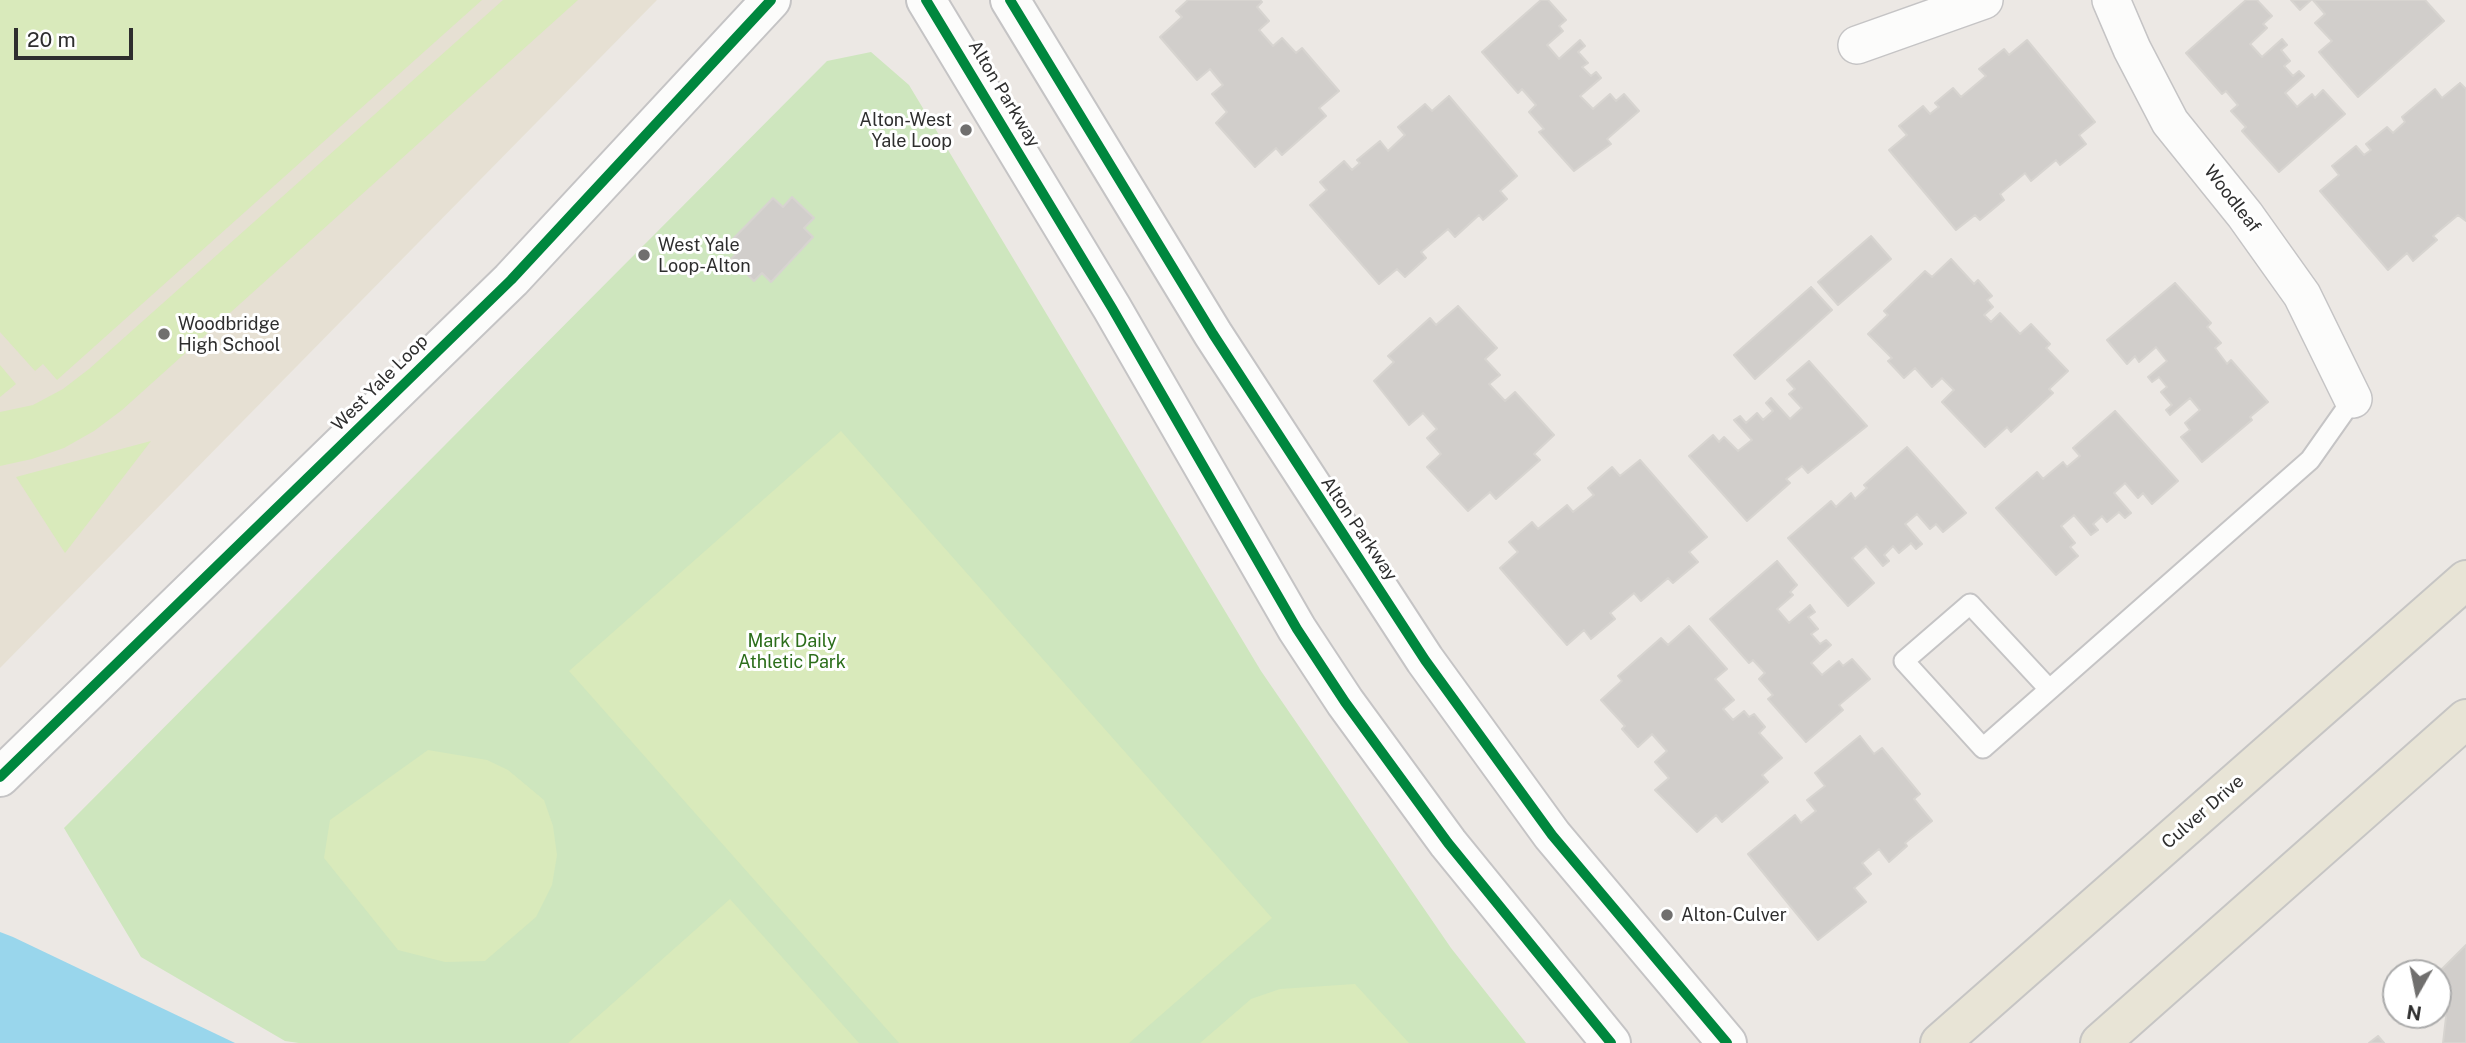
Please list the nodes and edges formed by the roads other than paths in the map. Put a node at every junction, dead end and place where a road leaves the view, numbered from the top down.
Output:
1 (771, 0) edge
2 (926, 0) edge
3 (1010, 0) edge
4 (1984, 0) edge
5 (2111, 0) edge
6 (1857, 45) dead end
7 (2353, 399) joint
8 (2466, 580) edge
9 (2049, 689) junction
10 (2466, 719) edge
11 (1, 776) edge
12 (1611, 1043) edge
13 (1727, 1043) edge
14 (1940, 1043) edge
15 (2100, 1043) edge

1 - 11 main road, West Yale Loop
2 - 12 main road, Alton Parkway
3 - 13 main road, Alton Parkway
4 - 6 street
5 - 7 street, Woodleaf
7 - 9 lane
8 - 14 main road, Culver Drive
9 - 9 lane
10 - 15 main road

